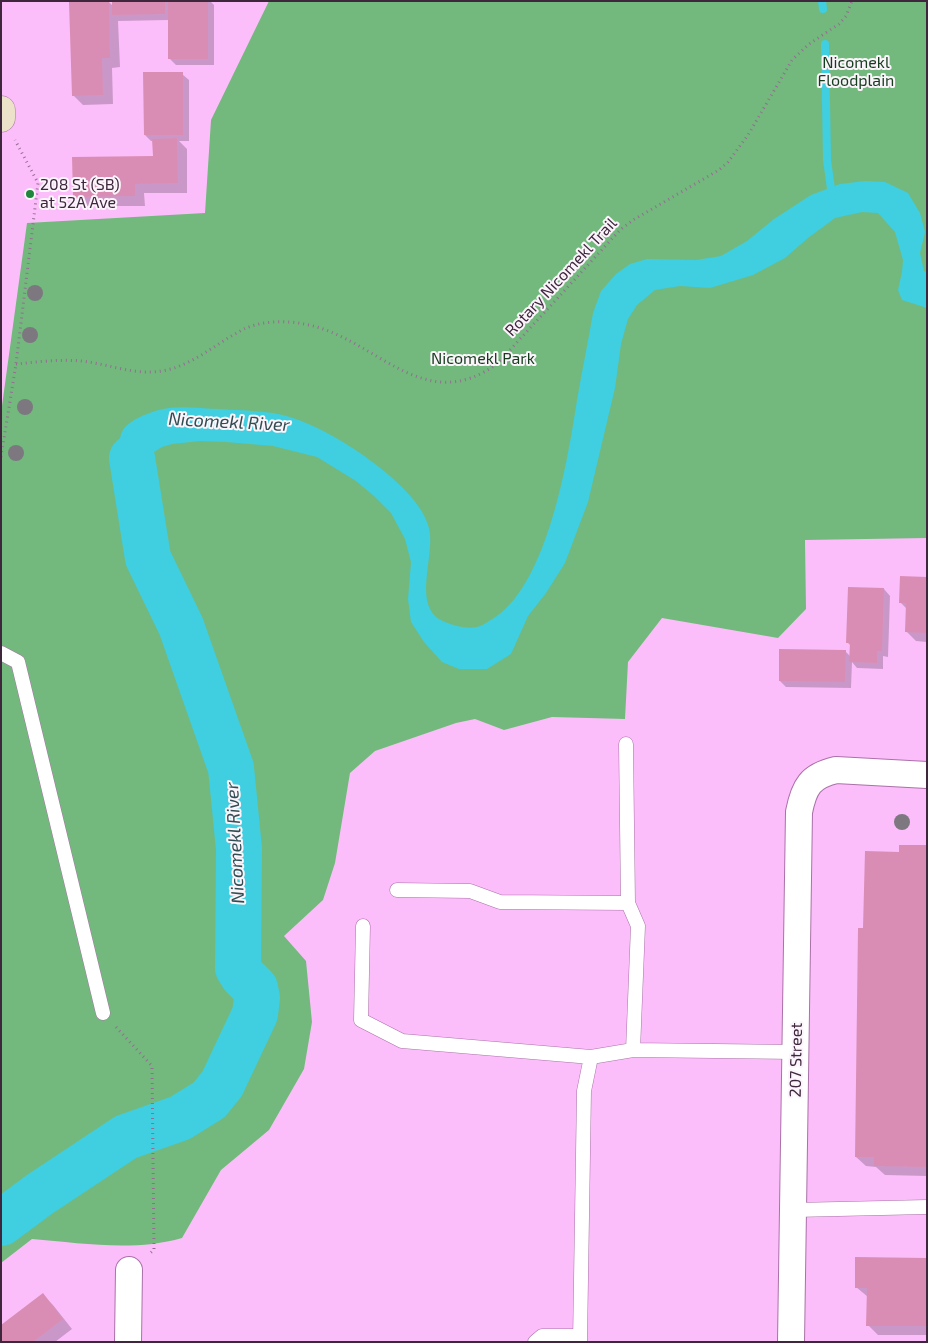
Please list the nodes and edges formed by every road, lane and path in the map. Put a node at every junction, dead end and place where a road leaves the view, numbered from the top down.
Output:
1 (852, 1) edge
2 (1, 110) edge
3 (1, 116) edge
4 (16, 364) junction
5 (1, 457) edge
6 (1, 653) edge
7 (626, 744) dead end
8 (927, 775) edge
9 (397, 890) dead end
10 (628, 903) junction
11 (363, 926) dead end
12 (103, 1013) joint
13 (633, 1050) junction
14 (796, 1052) junction
15 (591, 1057) junction
16 (927, 1207) edge
17 (794, 1210) junction
18 (129, 1270) joint
19 (580, 1339) edge
20 (128, 1342) edge
21 (535, 1342) edge
22 (791, 1342) edge

1 - 4 path, Rotary Nicomekl Trail
2 - 3 main road
3 - 4 path
4 - 5 path
6 - 12 lane
7 - 10 lane
8 - 14 street, 207 Street
9 - 10 lane
10 - 13 lane
11 - 15 lane
12 - 18 path
13 - 14 lane
13 - 15 lane
14 - 17 street, 207 Street
15 - 19 lane
16 - 17 lane
17 - 22 street, 207 Street
18 - 20 street
19 - 21 lane

